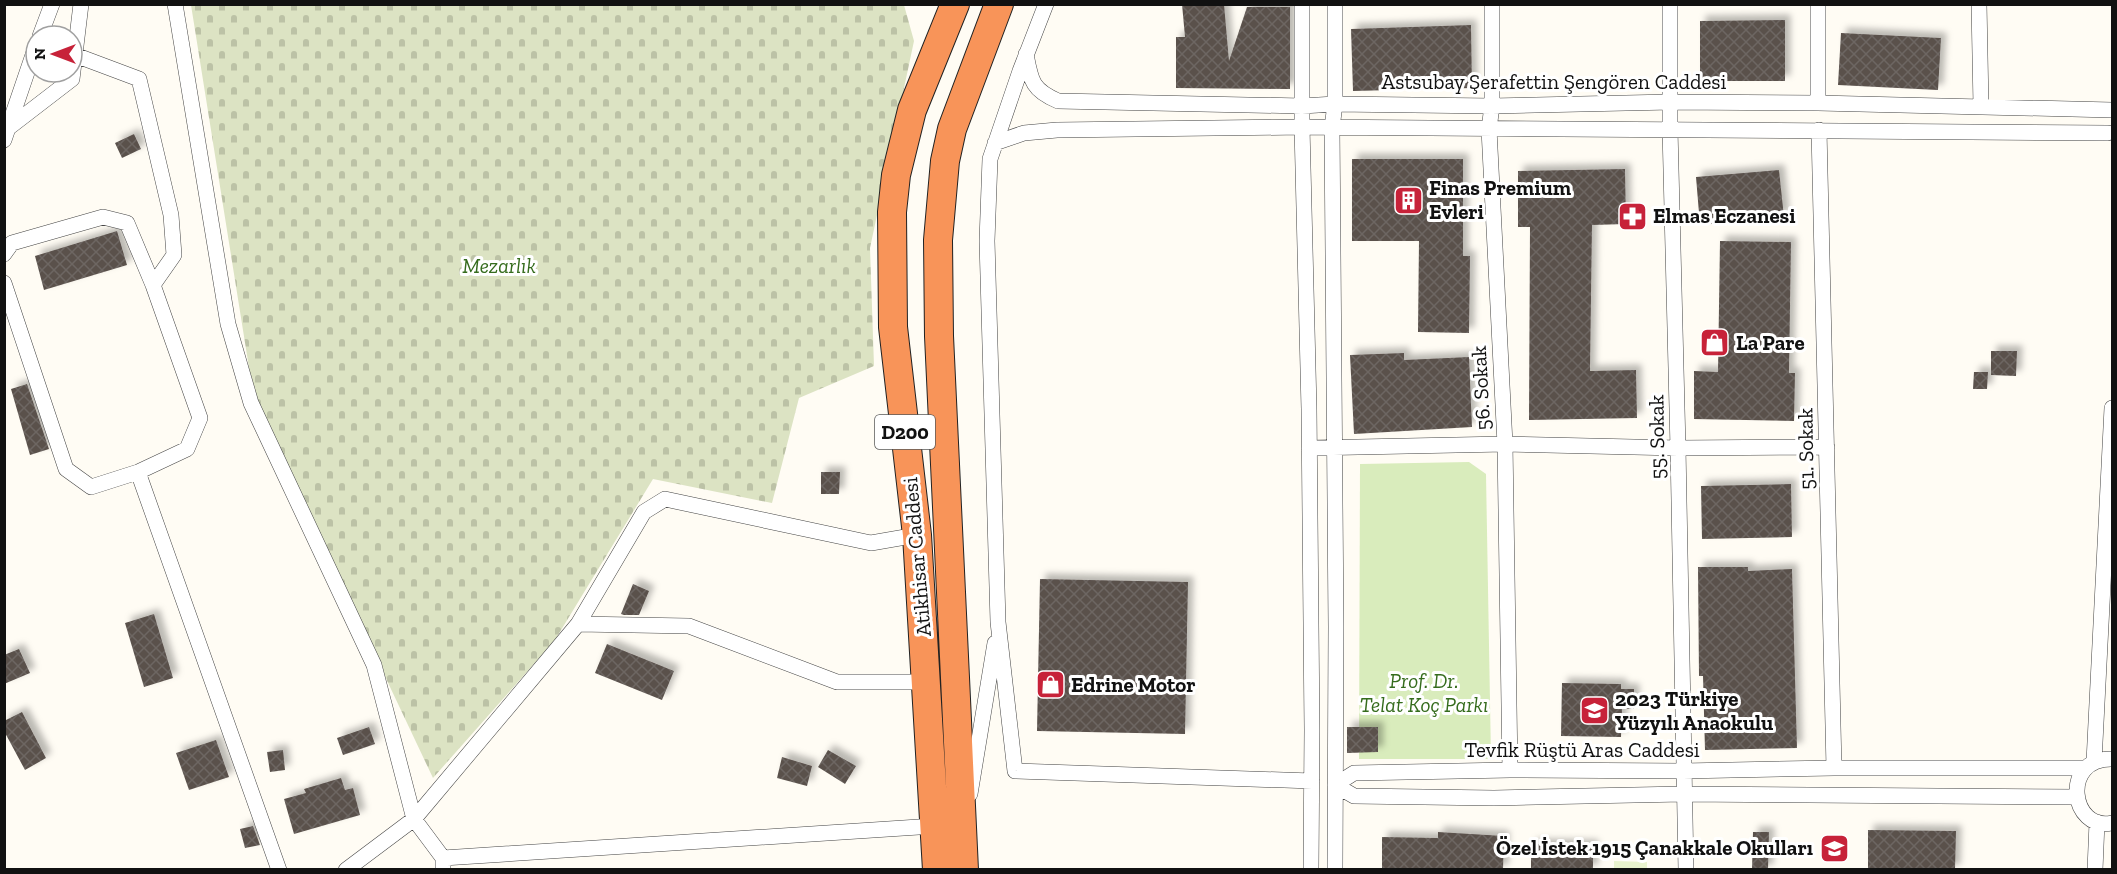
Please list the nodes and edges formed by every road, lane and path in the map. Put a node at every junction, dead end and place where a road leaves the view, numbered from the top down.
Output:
1 (52, 4) edge
2 (81, 4) edge
3 (175, 4) edge
4 (954, 4) edge
5 (999, 4) edge
6 (1046, 4) edge
7 (1302, 4) edge
8 (1335, 4) edge
9 (1492, 4) edge
10 (1670, 4) edge
11 (1818, 4) edge
12 (1979, 4) edge
13 (44, 24) edge
14 (79, 24) edge
15 (1026, 54) junction
16 (84, 58) edge
17 (24, 82) edge
18 (66, 84) edge
19 (1671, 102) junction
20 (1818, 103) junction
21 (1335, 104) junction
22 (1302, 106) junction
23 (1492, 106) junction
24 (1981, 106) junction
25 (2112, 110) edge
26 (2112, 117) edge
27 (1302, 127) junction
28 (1332, 128) junction
29 (1490, 129) junction
30 (1670, 129) junction
31 (1819, 130) junction
32 (6, 135) edge
33 (2110, 140) edge
34 (995, 143) junction
35 (4, 254) edge
36 (4, 283) edge
37 (153, 285) junction
38 (2112, 408) edge
39 (1505, 444) junction
40 (1335, 446) junction
41 (1309, 447) junction
42 (1827, 447) junction
43 (1678, 448) junction
44 (138, 472) junction
45 (917, 535) junction
46 (998, 622) junction
47 (578, 624) junction
48 (927, 682) junction
49 (2112, 759) edge
50 (2090, 765) junction
51 (1834, 768) junction
52 (1510, 770) junction
53 (1683, 771) junction
54 (1312, 781) junction
55 (1335, 785) junction
56 (1683, 794) junction
57 (2077, 797) junction
58 (962, 818) junction
59 (414, 819) junction
60 (2105, 823) edge
61 (934, 826) junction
62 (443, 864) edge
63 (279, 870) edge
64 (346, 870) edge
65 (937, 870) edge
66 (964, 870) edge
67 (1311, 870) edge
68 (1335, 870) edge
69 (1686, 870) edge
70 (2095, 870) edge

1 - 13 street
2 - 14 street
3 - 59 street
4 - 45 highway, Atikhisar Caddesi / D200
5 - 58 highway, Atikhisar Caddesi / D200
6 - 15 street
7 - 22 street
8 - 21 street
9 - 23 street, 56. Sokak
10 - 19 street, 55. Sokak
11 - 20 street
12 - 24 street
15 - 22 street, Astsubay Şerafettin Şengören Caddesi
15 - 34 street
16 - 37 street
17 - 32 street
18 - 32 street
19 - 20 street, Astsubay Şerafettin Şengören Caddesi
19 - 23 street, Astsubay Şerafettin Şengören Caddesi
19 - 30 street, 55. Sokak
20 - 24 street, Astsubay Şerafettin Şengören Caddesi
21 - 22 street, Astsubay Şerafettin Şengören Caddesi
21 - 23 street, Astsubay Şerafettin Şengören Caddesi
21 - 28 street
22 - 27 street
23 - 29 street, 56. Sokak
24 - 25 street, Astsubay Şerafettin Şengören Caddesi
26 - 33 street
27 - 28 street
27 - 34 street
27 - 41 street
28 - 29 street
28 - 40 street
29 - 30 street
29 - 39 street, 56. Sokak
30 - 31 street
30 - 43 street, 55. Sokak
31 - 33 street
31 - 42 street, 51. Sokak
34 - 46 street
35 - 37 street
36 - 44 street
37 - 44 street
38 - 50 street
39 - 40 street
39 - 43 street
39 - 52 street, 56. Sokak
40 - 41 street
40 - 55 street
41 - 54 street
42 - 43 street
42 - 51 street, 51. Sokak
43 - 53 street, 55. Sokak
44 - 63 street
45 - 47 street
45 - 48 highway, Atikhisar Caddesi / D200
46 - 54 street
46 - 58 street
47 - 48 street
47 - 59 street
48 - 61 highway, Atikhisar Caddesi / D200
49 - 50 street, Tevfik Rüştü Aras Caddesi
50 - 51 street, Tevfik Rüştü Aras Caddesi
50 - 57 street
51 - 53 street, Tevfik Rüştü Aras Caddesi
52 - 53 street, Tevfik Rüştü Aras Caddesi
52 - 55 street, Tevfik Rüştü Aras Caddesi
53 - 56 street, 55. Sokak
54 - 67 street
55 - 56 street, Tevfik Rüştü Aras Caddesi
55 - 68 street
56 - 57 street, Tevfik Rüştü Aras Caddesi
56 - 69 street, 55. Sokak
57 - 60 street
58 - 66 highway, Atikhisar Caddesi / D200
59 - 62 street
59 - 64 street
60 - 70 street
61 - 62 street
61 - 65 highway, Atikhisar Caddesi / D200

